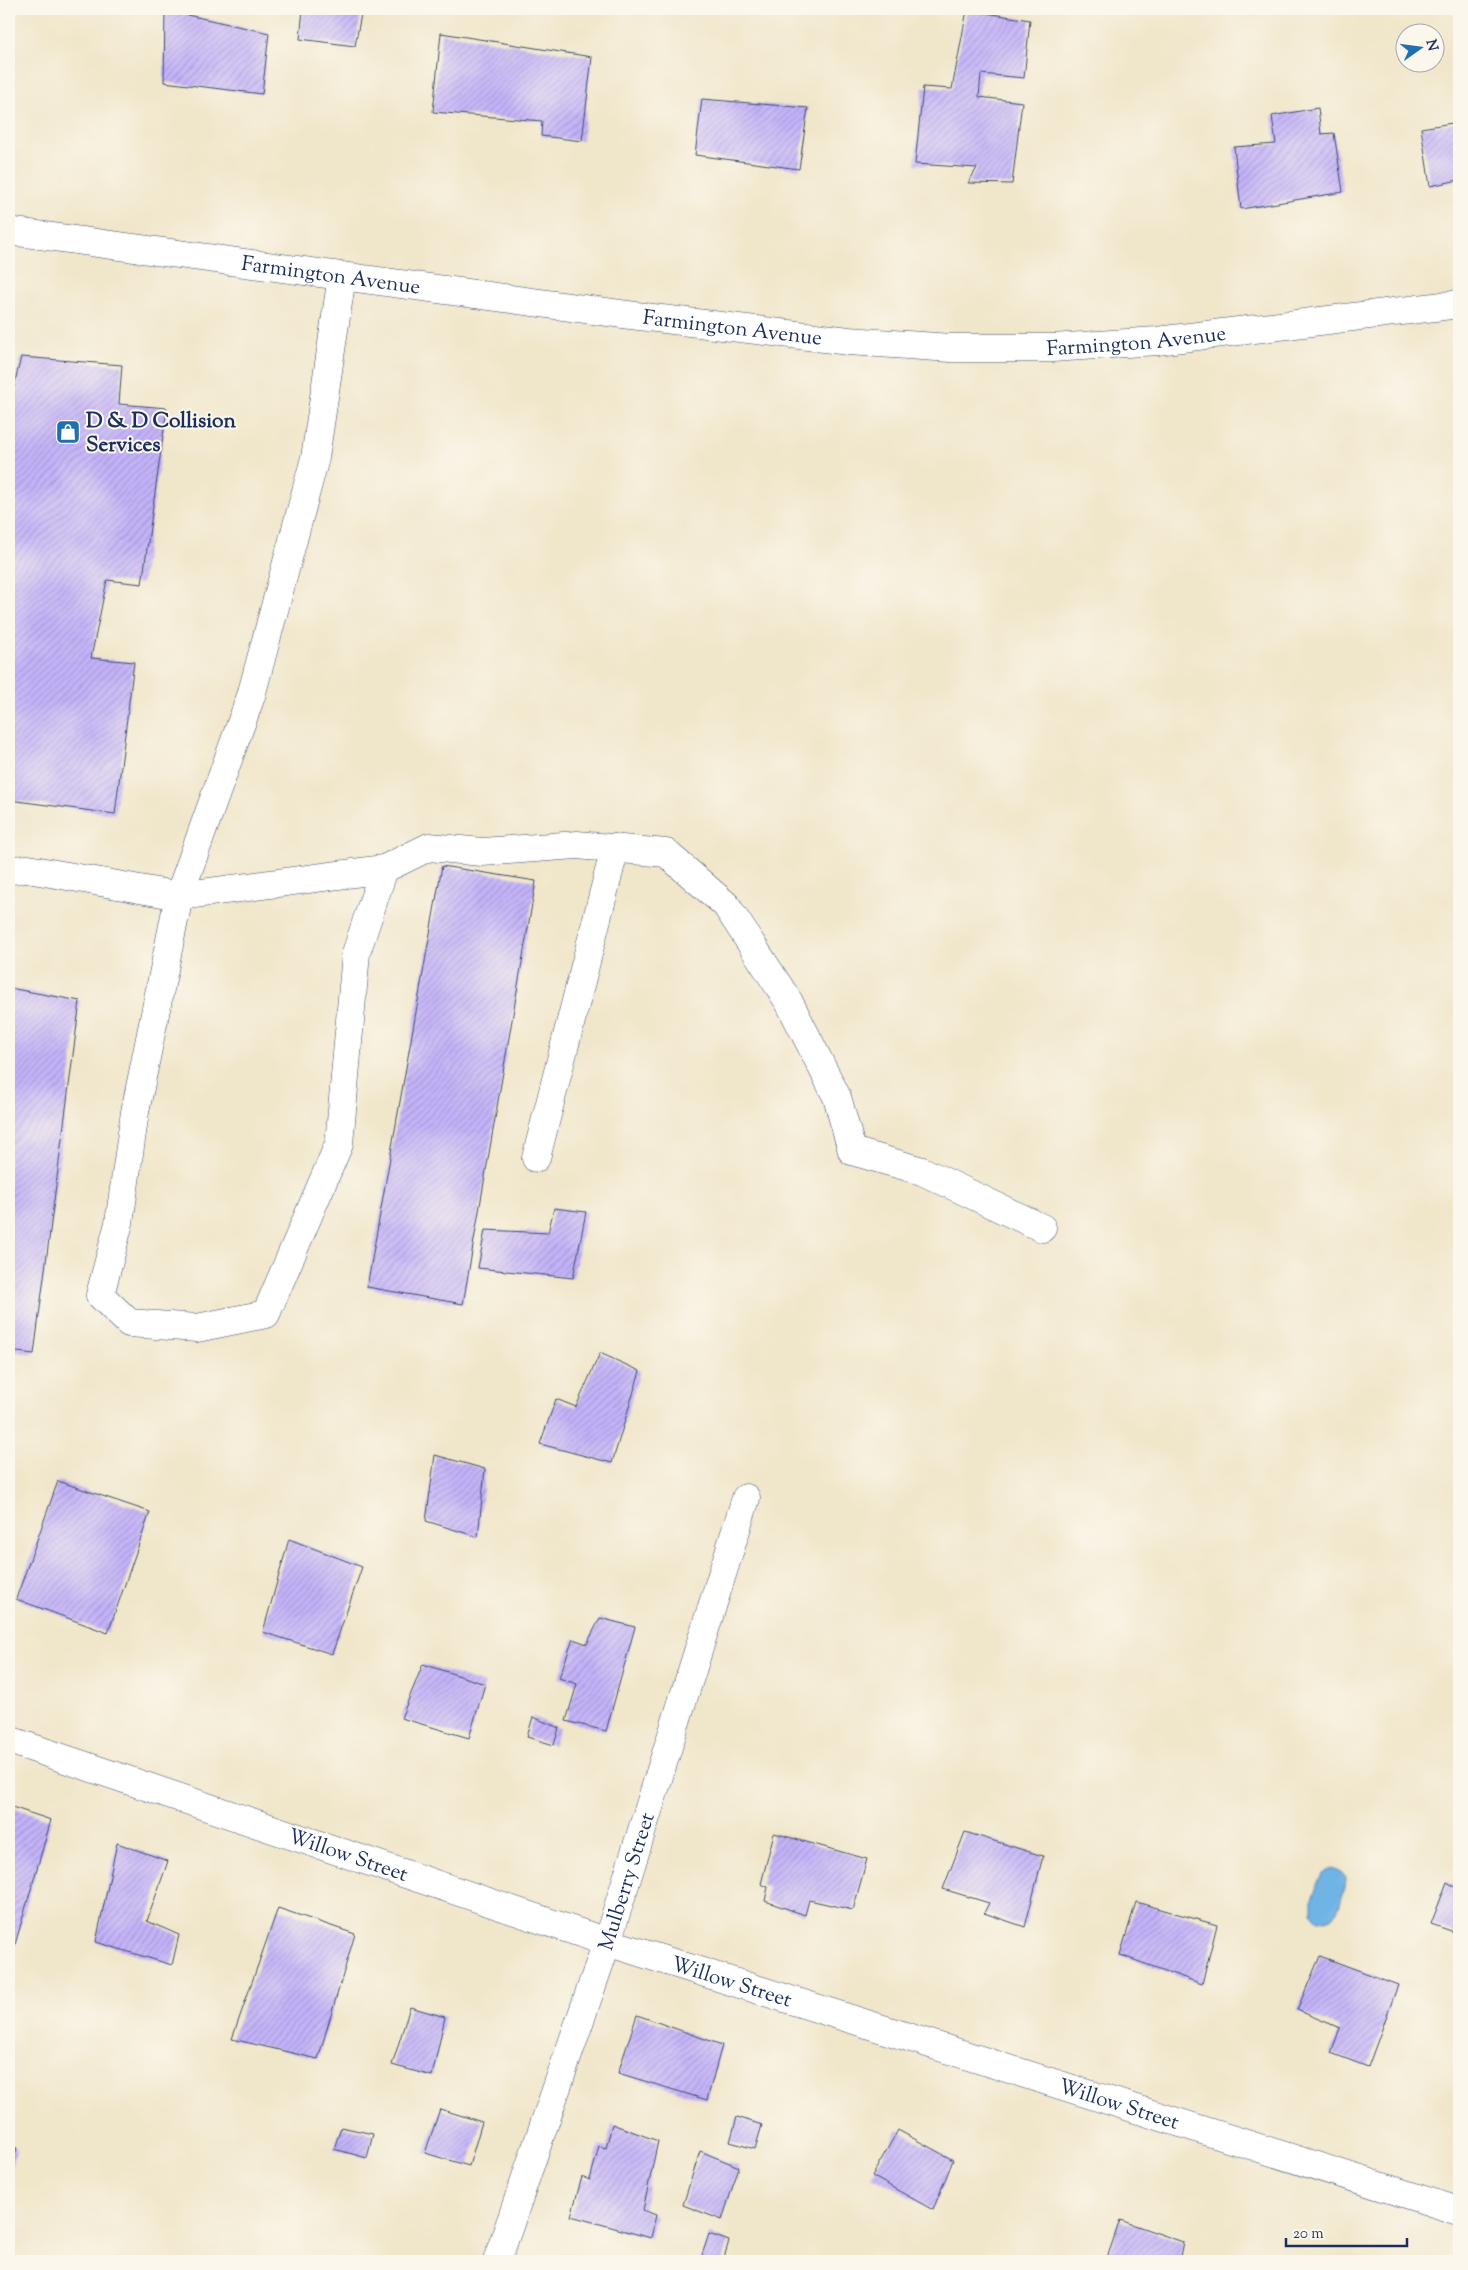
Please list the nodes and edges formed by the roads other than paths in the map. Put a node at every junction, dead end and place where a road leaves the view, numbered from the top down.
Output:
1 (9, 231) edge
2 (342, 276) junction
3 (1459, 304) edge
4 (615, 848) junction
5 (384, 869) junction
6 (9, 870) edge
7 (179, 896) junction
8 (536, 1158) dead end
9 (1042, 1228) dead end
10 (746, 1498) dead end
11 (9, 1740) edge
12 (607, 1942) junction
13 (1459, 2211) edge
14 (497, 2261) edge

1 - 2 street, Farmington Avenue
2 - 3 street, Farmington Avenue
2 - 7 street
4 - 5 street
4 - 8 street
4 - 9 street
5 - 7 street
5 - 7 street
6 - 7 street
10 - 12 street, Mulberry Street
11 - 12 street, Willow Street
12 - 13 street, Willow Street
12 - 14 street, Mulberry Street

